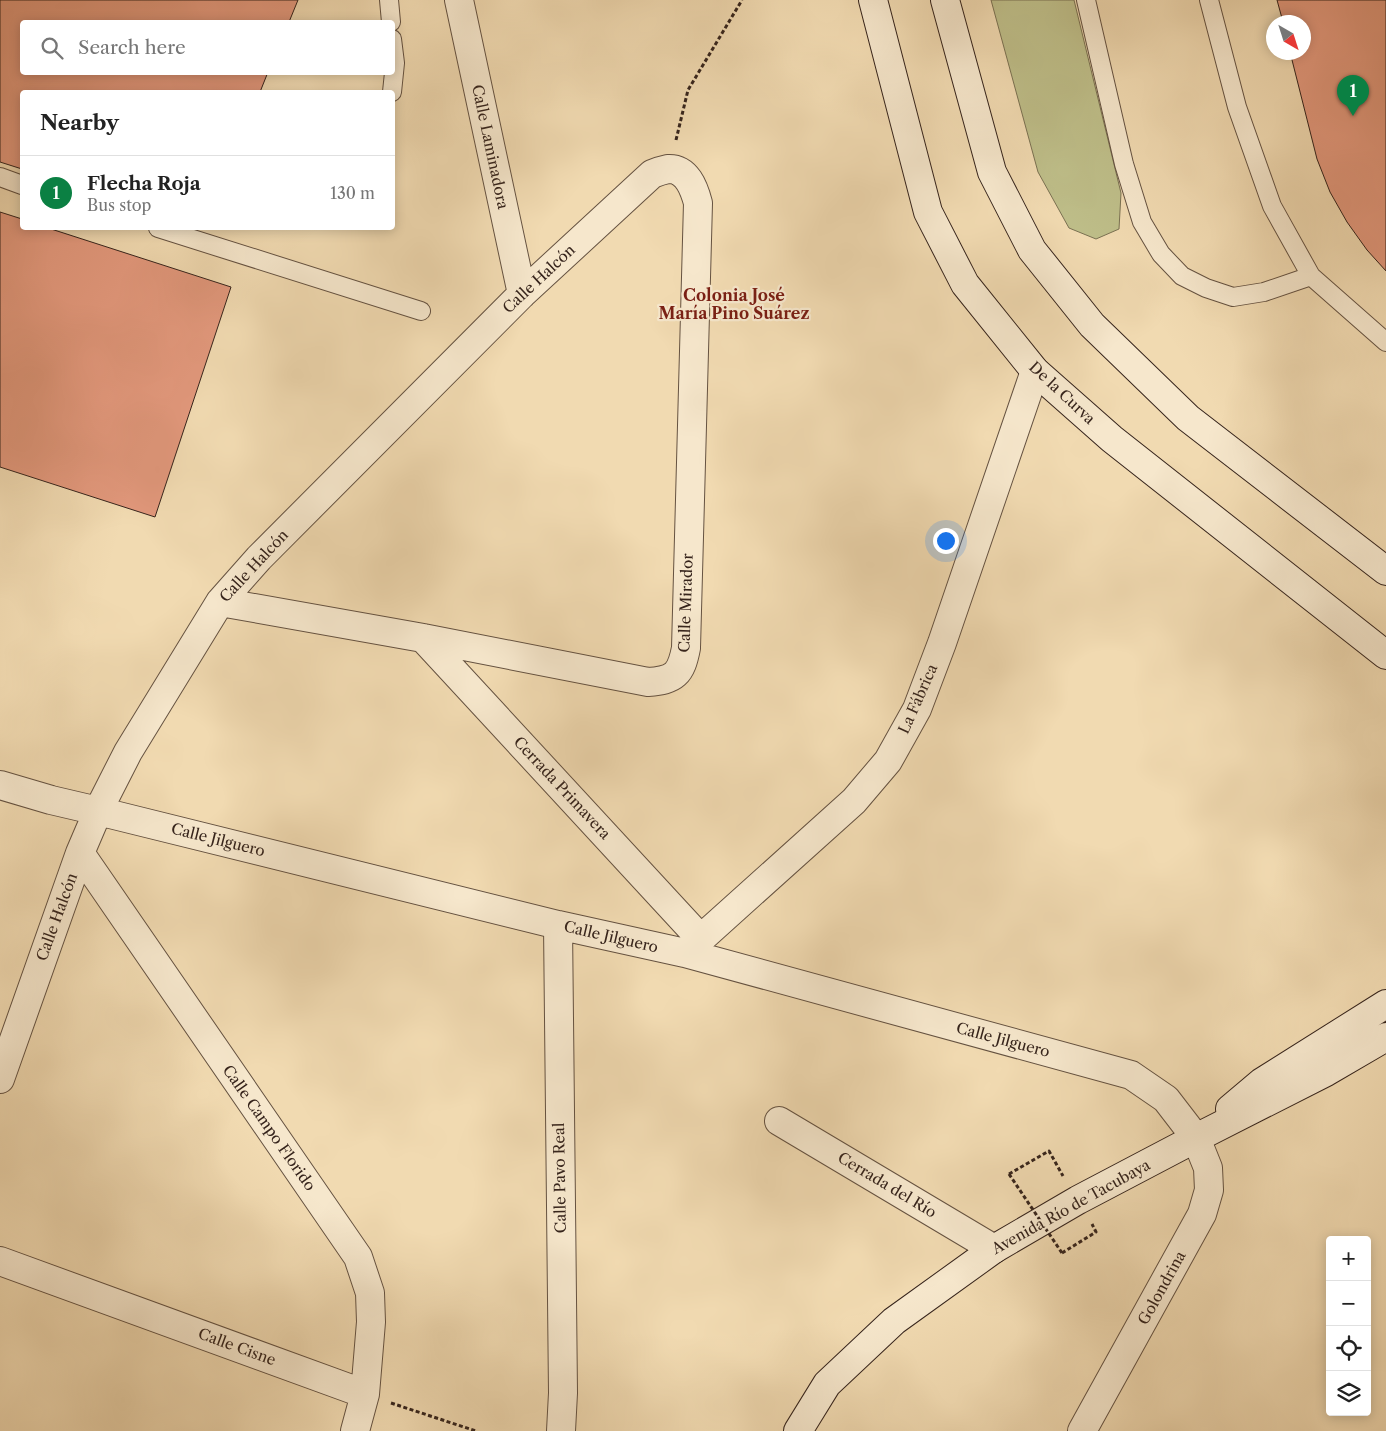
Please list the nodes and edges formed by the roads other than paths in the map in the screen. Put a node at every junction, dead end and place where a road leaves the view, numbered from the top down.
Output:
1 (389, 0) edge
2 (459, 0) edge
3 (873, 0) edge
4 (945, 0) edge
5 (1086, 0) edge
6 (1209, 0) edge
7 (391, 20) edge
8 (394, 75) edge
9 (392, 90) edge
10 (669, 169) joint
11 (0, 177) edge
12 (20, 183) edge
13 (164, 230) edge
14 (1311, 276) junction
15 (522, 294) junction
16 (421, 311) dead end
17 (1386, 342) edge
18 (1035, 371) junction
19 (1386, 571) edge
20 (220, 602) junction
21 (423, 638) junction
22 (1386, 655) edge
23 (0, 785) edge
24 (98, 811) junction
25 (80, 853) junction
26 (558, 925) junction
27 (692, 946) junction
28 (1386, 1004) edge
29 (1386, 1037) edge
30 (0, 1079) edge
31 (779, 1121) dead end
32 (1196, 1138) junction
33 (994, 1249) junction
34 (0, 1261) edge
35 (365, 1394) junction
36 (355, 1431) edge
37 (561, 1431) edge
38 (798, 1431) edge
39 (1082, 1431) edge

1 - 7 lane
2 - 15 street, Calle Laminadora
3 - 18 street, De la Curva
4 - 19 street
5 - 14 lane
6 - 14 lane
8 - 9 lane
10 - 15 street, Calle Halcón
10 - 21 street, Calle Mirador
11 - 12 lane
13 - 16 lane
14 - 17 lane
15 - 20 street, Calle Halcón
18 - 22 street, De la Curva
18 - 27 street, La Fábrica
20 - 21 street, Calle Mirador
20 - 24 street, Calle Halcón
21 - 27 street, Cerrada Primavera
23 - 24 street, Calle Jilguero
24 - 25 street, Calle Halcón
24 - 26 street, Calle Jilguero
25 - 30 street, Calle Halcón
25 - 35 street, Calle Campo Florido
26 - 27 street, Calle Jilguero
26 - 37 street, Calle Pavo Real
27 - 32 street, Calle Jilguero
28 - 32 street
29 - 32 street, Avenida Río de Tacubaya
31 - 33 street, Cerrada del Río
32 - 33 street, Avenida Río de Tacubaya
32 - 39 street, Golondrina
33 - 38 street, Avenida Río de Tacubaya
34 - 35 street, Calle Cisne
35 - 36 street, Calle Campo Florido

